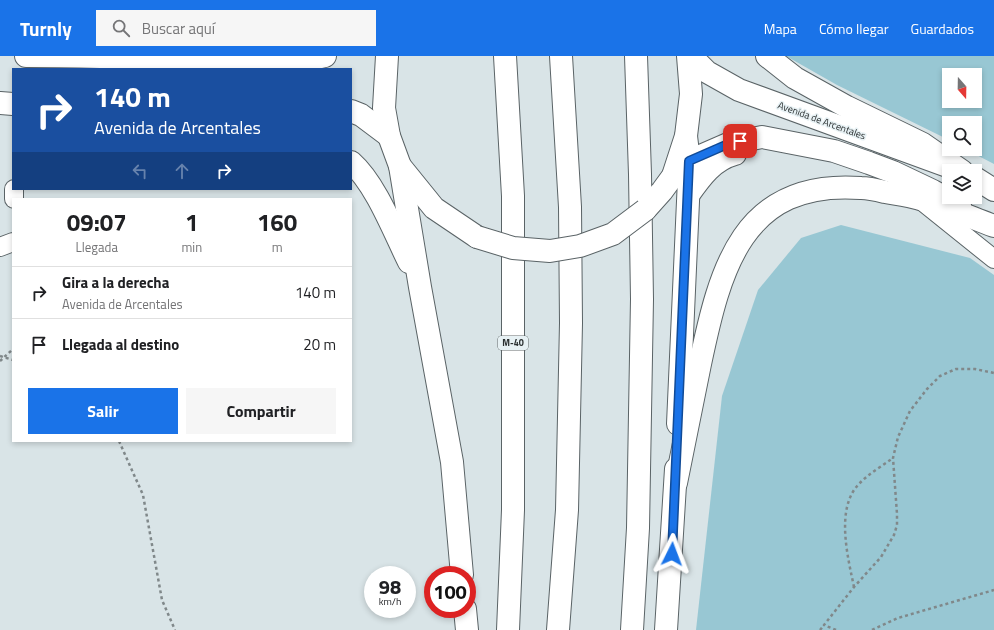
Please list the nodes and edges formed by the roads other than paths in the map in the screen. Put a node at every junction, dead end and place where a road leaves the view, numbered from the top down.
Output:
1 (26, 56) edge
2 (89, 56) edge
3 (325, 56) edge
4 (387, 56) edge
5 (505, 56) edge
6 (561, 56) edge
7 (636, 56) edge
8 (688, 56) edge
9 (691, 56) edge
10 (766, 56) edge
11 (0, 96) edge
12 (12, 96) edge
13 (0, 103) edge
14 (12, 104) edge
15 (352, 111) edge
16 (389, 136) junction
17 (686, 136) junction
18 (787, 141) junction
19 (689, 161) junction
20 (352, 163) edge
21 (943, 164) edge
22 (952, 164) edge
23 (400, 166) junction
24 (673, 176) junction
25 (982, 182) edge
26 (994, 190) edge
27 (689, 194) junction
28 (920, 198) junction
29 (994, 225) edge
30 (12, 242) edge
31 (0, 248) edge
32 (994, 258) edge
33 (420, 287) junction
34 (676, 482) junction
35 (461, 566) edge
36 (466, 618) edge
37 (467, 630) edge
38 (508, 630) edge
39 (558, 630) edge
40 (632, 630) edge
41 (666, 630) edge

1 - 2 main road
2 - 3 main road
4 - 16 main road
5 - 38 main road, M-40
6 - 39 main road
7 - 40 main road
8 - 17 main road
9 - 21 main road, Avenida de Arcentales
10 - 22 main road
11 - 12 main road
13 - 14 main road
15 - 16 main road
16 - 23 main road
17 - 19 main road
17 - 24 main road
18 - 19 main road
18 - 27 main road
18 - 29 main road
19 - 24 main road
19 - 27 main road
20 - 33 main road
23 - 24 main road, bridge
23 - 33 main road
25 - 26 main road
27 - 34 main road
28 - 29 main road
28 - 32 street
28 - 34 main road
30 - 31 street
33 - 35 main road
34 - 41 main road
36 - 37 main road

